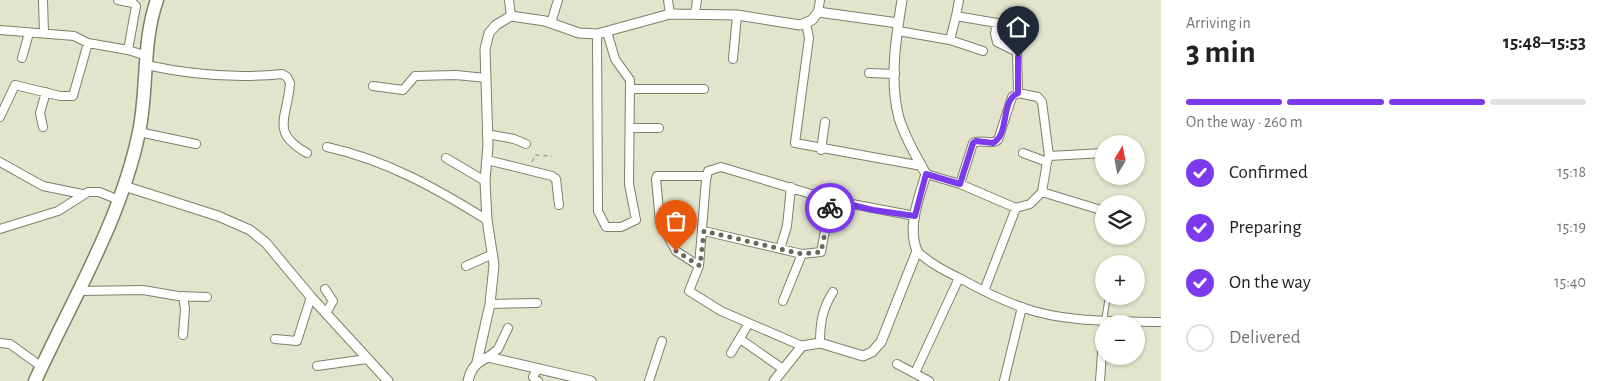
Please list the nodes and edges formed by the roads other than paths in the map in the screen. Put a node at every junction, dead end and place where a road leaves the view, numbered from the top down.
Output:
1 (43, 0) edge
2 (118, 0) edge
3 (158, 0) edge
4 (509, 0) edge
5 (558, 0) edge
6 (668, 0) edge
7 (697, 0) edge
8 (820, 0) edge
9 (902, 0) edge
10 (959, 0) edge
11 (818, 12) junction
12 (670, 14) junction
13 (695, 14) junction
14 (737, 15) junction
15 (511, 16) junction
16 (956, 16) junction
17 (551, 23) junction
18 (806, 23) junction
19 (898, 27) junction
20 (0, 30) edge
21 (29, 33) junction
22 (44, 33) junction
23 (602, 33) junction
24 (950, 40) junction
25 (88, 43) junction
26 (128, 50) junction
27 (983, 51) dead end
28 (22, 58) dead end
29 (733, 59) dead end
30 (146, 61) junction
31 (869, 73) dead end
32 (895, 74) junction
33 (486, 78) junction
34 (373, 86) dead end
35 (630, 89) junction
36 (704, 89) dead end
37 (46, 92) junction
38 (1018, 93) junction
39 (0, 117) edge
40 (825, 122) dead end
41 (43, 127) dead end
42 (630, 128) junction
43 (659, 128) dead end
44 (139, 132) junction
45 (487, 134) junction
46 (196, 144) dead end
47 (526, 144) dead end
48 (327, 147) dead end
49 (821, 150) junction
50 (307, 152) dead end
51 (1022, 153) dead end
52 (1095, 154) edge
53 (446, 158) dead end
54 (1048, 159) junction
55 (487, 160) junction
56 (0, 162) edge
57 (924, 170) junction
58 (707, 176) junction
59 (485, 181) junction
60 (960, 184) junction
61 (124, 186) junction
62 (791, 188) junction
63 (1042, 192) junction
64 (82, 194) junction
65 (119, 200) junction
66 (831, 200) junction
67 (559, 205) dead end
68 (1016, 208) junction
69 (1095, 208) edge
70 (915, 216) junction
71 (487, 220) junction
72 (0, 229) edge
73 (704, 231) junction
74 (780, 249) junction
75 (917, 251) junction
76 (493, 254) junction
77 (802, 254) junction
78 (466, 266) dead end
79 (700, 266) junction
80 (959, 278) junction
81 (326, 290) dead end
82 (79, 291) junction
83 (984, 291) junction
84 (833, 292) dead end
85 (183, 296) junction
86 (207, 296) dead end
87 (311, 297) junction
88 (783, 301) dead end
89 (537, 303) dead end
90 (490, 304) junction
91 (1022, 307) junction
92 (327, 311) junction
93 (1095, 322) edge
94 (1145, 322) edge
95 (1161, 322) edge
96 (749, 323) junction
97 (508, 328) dead end
98 (183, 335) dead end
99 (274, 339) dead end
100 (740, 339) junction
101 (662, 341) dead end
102 (0, 343) edge
103 (820, 343) junction
104 (802, 346) junction
105 (731, 354) dead end
106 (488, 357) junction
107 (367, 359) junction
108 (477, 362) junction
109 (897, 364) dead end
110 (1101, 365) edge
111 (317, 366) dead end
112 (42, 367) junction
113 (538, 368) junction
114 (783, 369) junction
115 (914, 374) junction
116 (35, 381) edge
117 (388, 381) edge
118 (468, 381) edge
119 (538, 381) edge
120 (591, 381) edge
121 (649, 381) edge
122 (774, 381) edge
123 (929, 381) edge
124 (1004, 381) edge
125 (1100, 381) edge

1 - 22 street
2 - 26 street
3 - 30 highway
4 - 15 street
5 - 17 street
6 - 12 street
7 - 13 street
8 - 11 street
9 - 19 street
10 - 16 street
11 - 18 street
11 - 19 street
12 - 13 street
12 - 23 street
13 - 14 street
14 - 18 street
14 - 29 street
15 - 17 street
15 - 33 street
16 - 24 street
16 - 38 street
17 - 23 street
18 - 49 street
19 - 24 street
19 - 32 street
20 - 21 street
21 - 22 street
21 - 28 street
22 - 25 street
23 - 35 street
23 - 42 street
24 - 27 street
25 - 26 street
25 - 37 street
26 - 30 street
30 - 44 highway
30 - 50 street
31 - 32 street
32 - 57 street
33 - 34 street
33 - 45 street
35 - 36 street
35 - 42 street
37 - 39 street
37 - 41 street
38 - 54 street
38 - 60 street
40 - 49 street
42 - 43 street
44 - 46 street
44 - 61 highway
45 - 47 street
45 - 55 street
48 - 71 street
49 - 57 street
51 - 54 street
52 - 54 street
53 - 59 street
54 - 63 street
55 - 59 street
55 - 67 street
56 - 64 street
57 - 60 street
57 - 70 street
58 - 62 street
58 - 73 street
58 - 79 street
59 - 71 street
60 - 68 street
61 - 65 highway
61 - 87 street
62 - 66 street
62 - 74 street
63 - 68 street
63 - 69 street
64 - 65 street
64 - 72 street
65 - 82 highway
66 - 70 street
66 - 77 street
68 - 83 street
70 - 75 street
71 - 76 street
73 - 74 street
73 - 79 street
74 - 77 street
75 - 80 street
75 - 103 street
76 - 78 street
76 - 90 street
77 - 88 street
79 - 96 street
80 - 83 street
80 - 115 street
81 - 92 street
82 - 85 street
82 - 112 highway
83 - 91 street
84 - 103 street
85 - 86 street
85 - 98 street
87 - 92 street
87 - 99 street
89 - 90 street
90 - 108 street
91 - 93 street
91 - 124 street
92 - 107 street
94 - 95 street
96 - 100 street
96 - 104 street
97 - 106 street
100 - 105 street
100 - 114 street
101 - 121 street
102 - 112 street
103 - 104 street
104 - 114 street
106 - 108 street
106 - 113 street
107 - 111 street
107 - 117 street
108 - 118 street
109 - 115 street
110 - 125 street
112 - 116 highway
113 - 119 street
113 - 120 street
114 - 122 street
115 - 123 street

